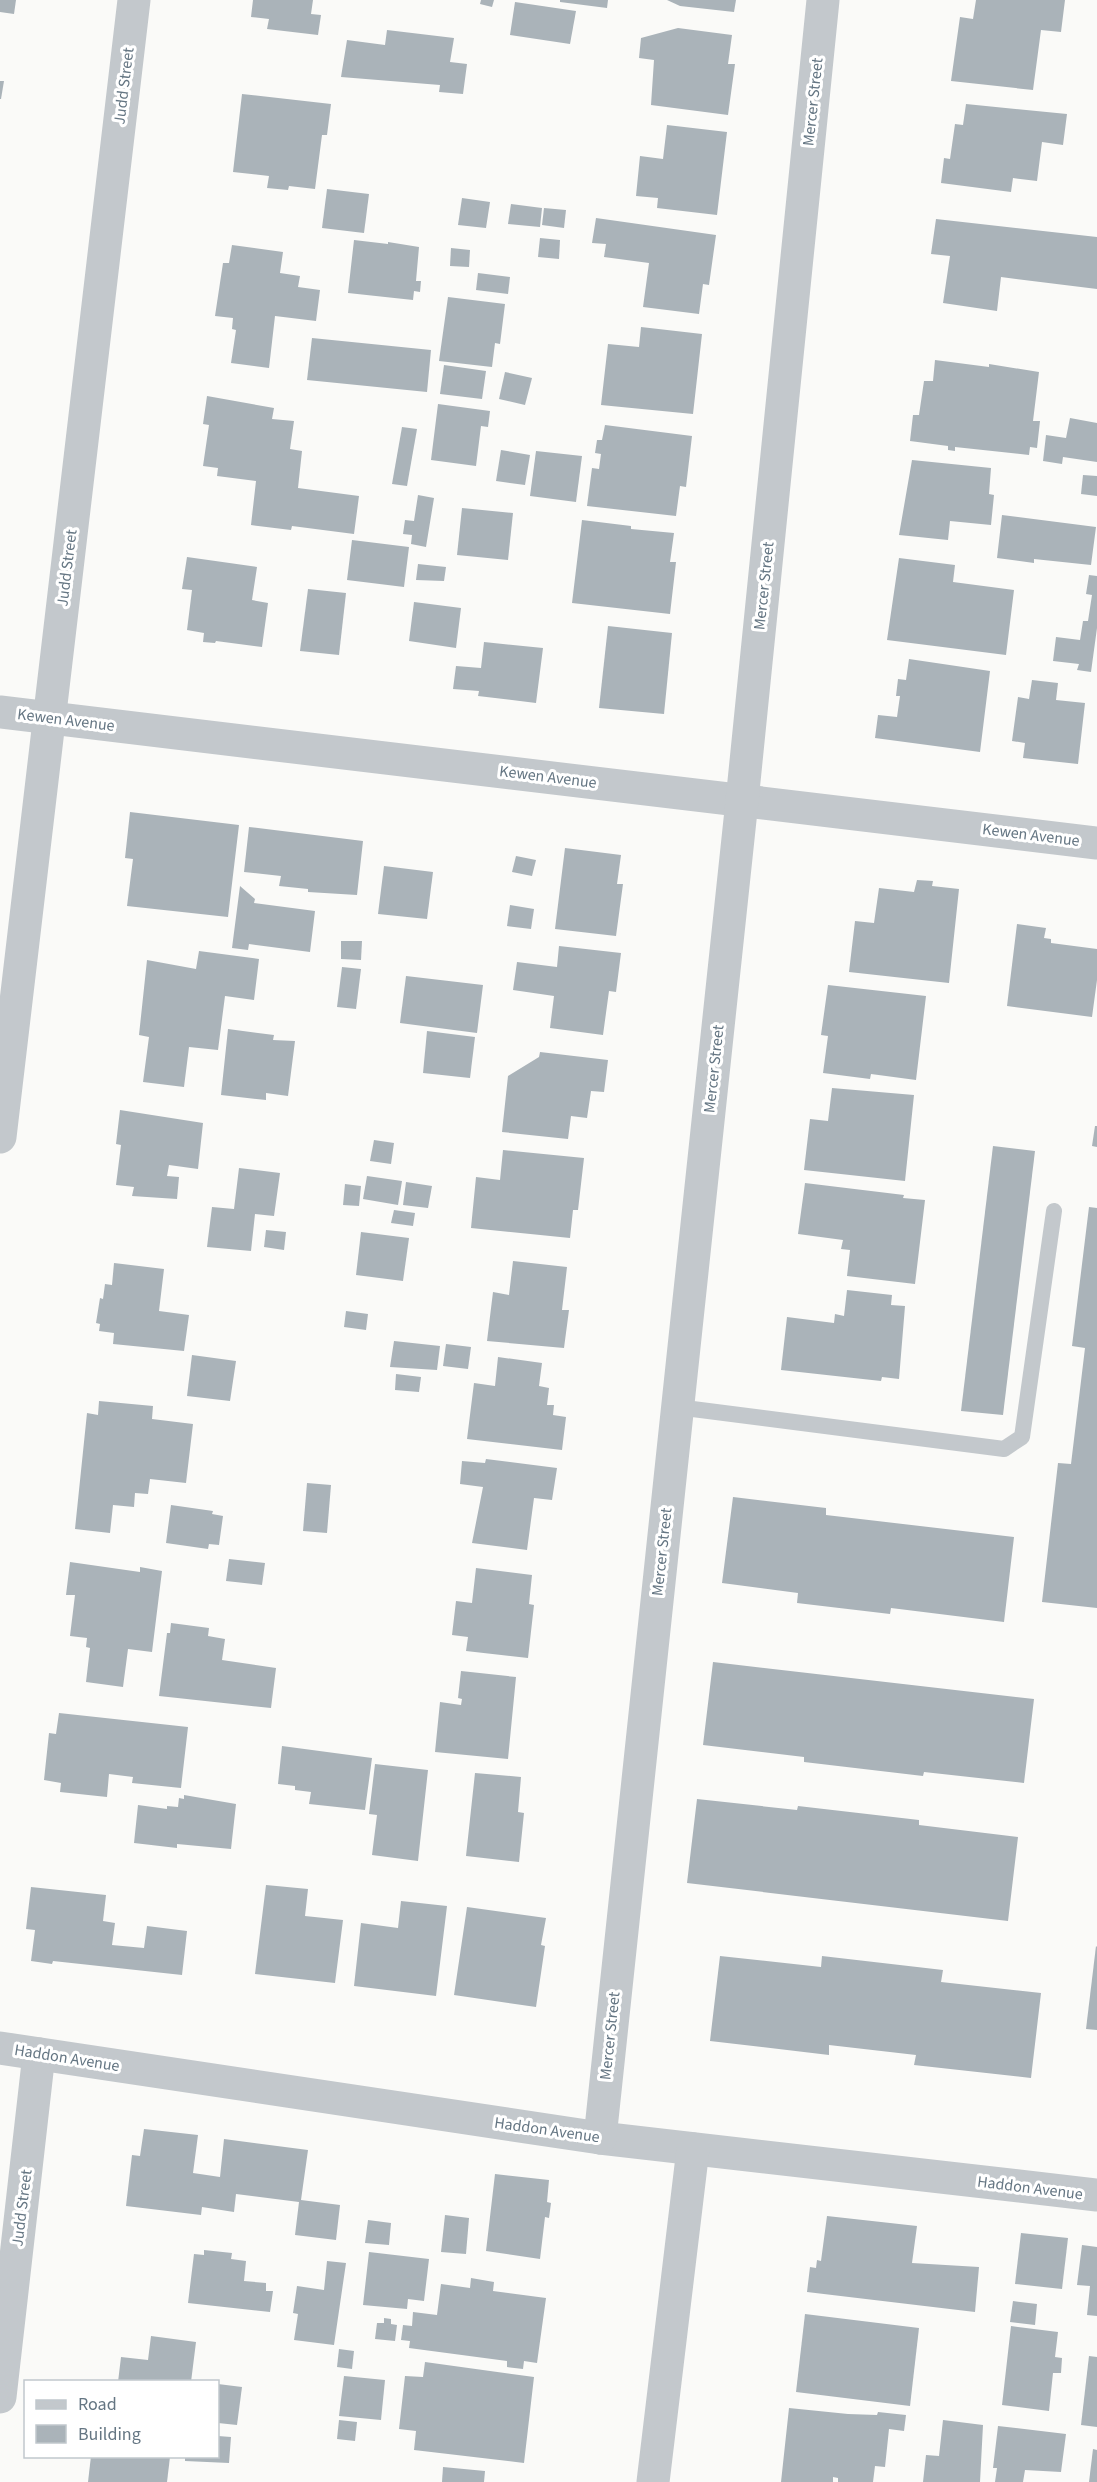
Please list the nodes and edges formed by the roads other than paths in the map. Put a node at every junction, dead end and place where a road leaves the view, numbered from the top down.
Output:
1 (134, 0) edge
2 (823, 0) edge
3 (0, 712) edge
4 (50, 718) junction
5 (742, 801) junction
6 (1097, 843) edge
7 (0, 1137) edge
8 (1054, 1211) dead end
9 (677, 1407) junction
10 (0, 2048) edge
11 (39, 2054) junction
12 (600, 2138) junction
13 (693, 2149) junction
14 (1097, 2195) edge
15 (0, 2397) edge
16 (653, 2482) edge

1 - 4 street, Judd Street
2 - 5 street, Mercer Street
3 - 4 street, Kewen Avenue
4 - 5 street, Kewen Avenue
4 - 7 street, Judd Street
5 - 6 street, Kewen Avenue
5 - 9 street, Mercer Street
8 - 9 lane
9 - 12 street, Mercer Street
10 - 11 street, Haddon Avenue
11 - 12 street, Haddon Avenue
11 - 15 street, Judd Street
12 - 13 street, Haddon Avenue
13 - 14 street, Haddon Avenue
13 - 16 street

